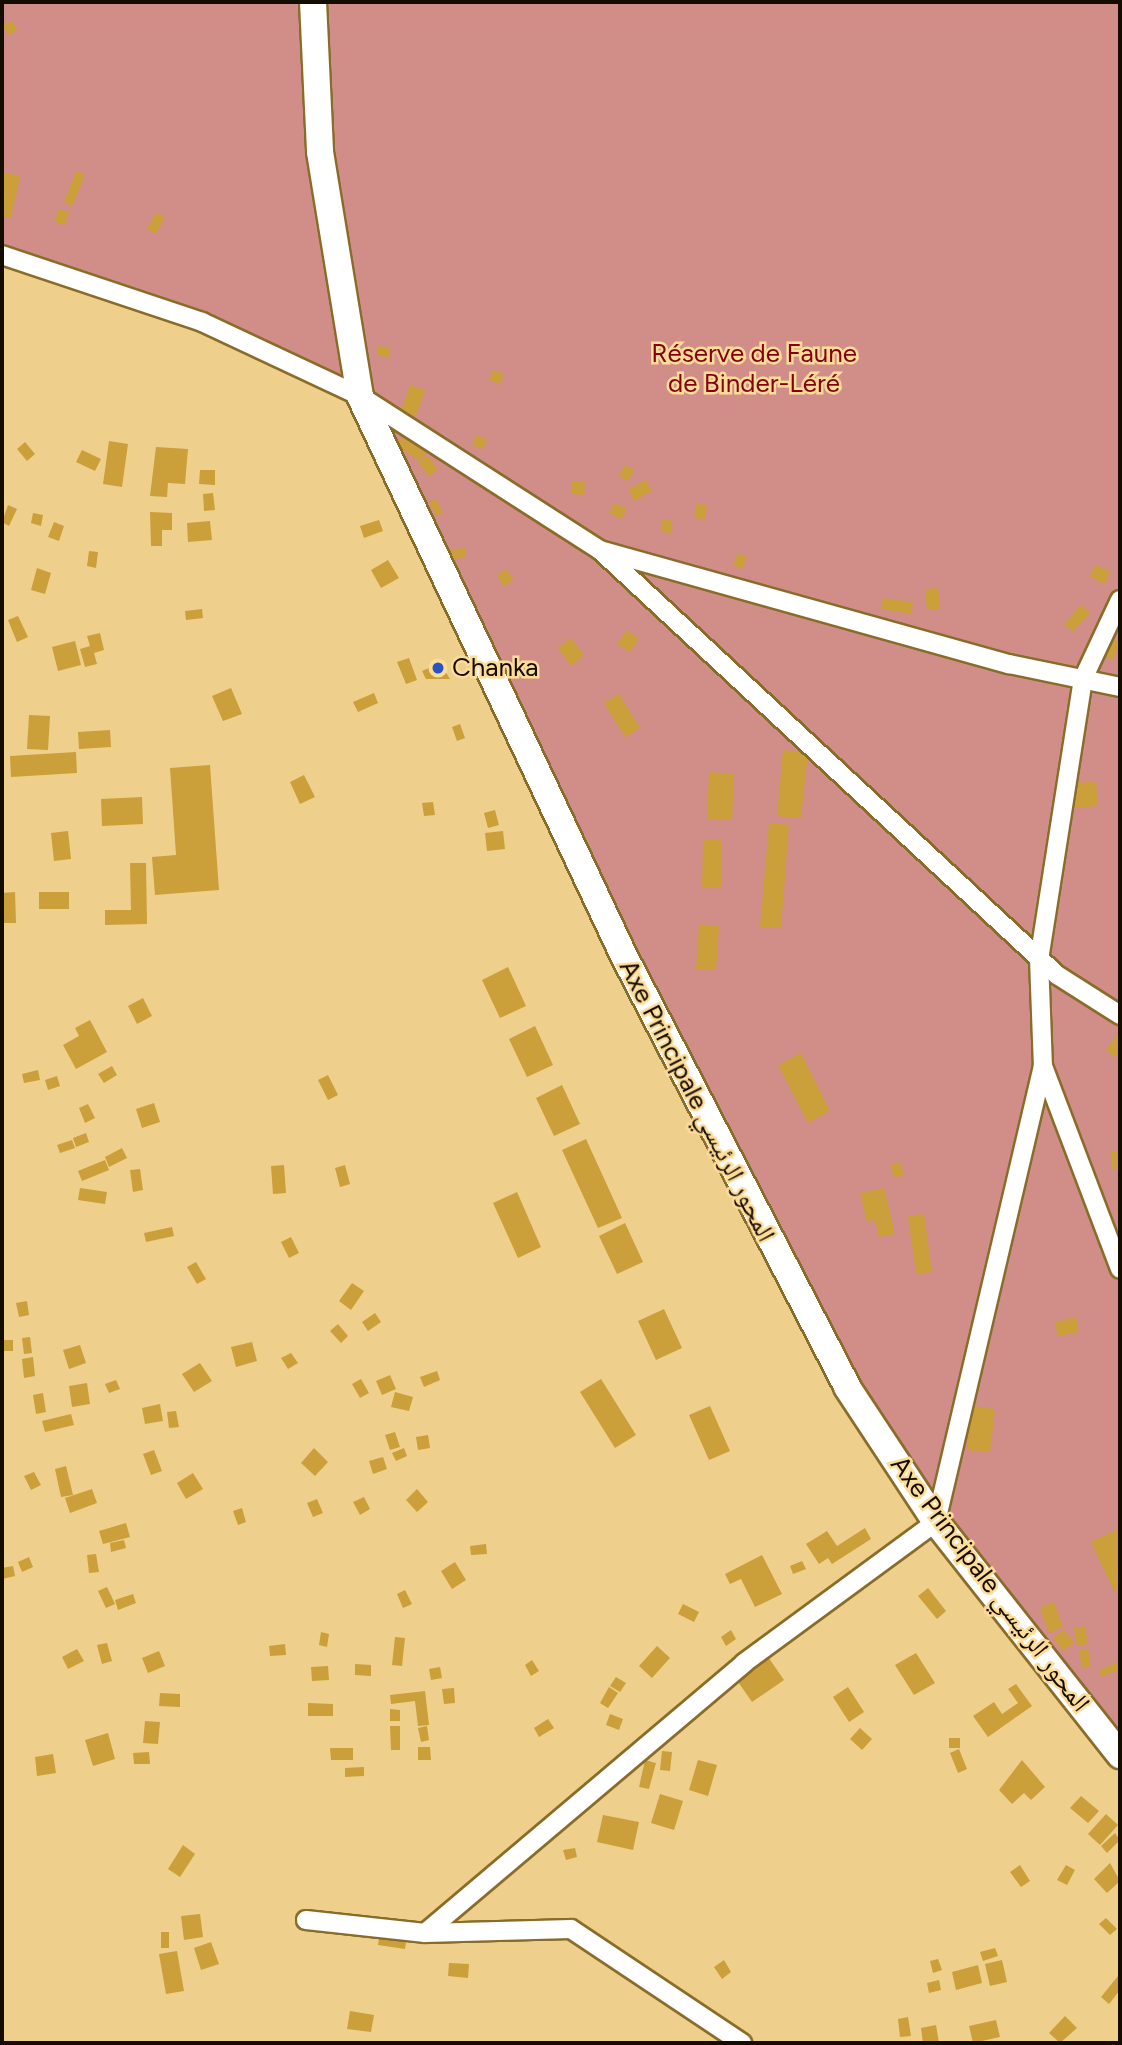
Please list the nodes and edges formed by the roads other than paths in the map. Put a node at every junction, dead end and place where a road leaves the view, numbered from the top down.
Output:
1 (313, 2) edge
2 (2, 255) edge
3 (359, 396) junction
4 (600, 550) junction
5 (1120, 600) edge
6 (1083, 679) junction
7 (1120, 687) edge
8 (1040, 959) junction
9 (1120, 1015) edge
10 (1043, 1066) junction
11 (1120, 1269) edge
12 (936, 1522) junction
13 (1120, 1755) edge
14 (306, 1920) dead end
15 (425, 1933) junction
16 (742, 2043) edge

1 - 3 main road, Axe Principale المحور الرئيسي
2 - 3 street
3 - 4 street
3 - 12 main road, Axe Principale المحور الرئيسي
4 - 6 street
4 - 8 street
5 - 6 street
6 - 7 street
6 - 8 street
8 - 9 street
8 - 10 street
10 - 11 street
10 - 12 street
12 - 13 main road, Axe Principale المحور الرئيسي
12 - 15 street
14 - 15 street
15 - 16 street

